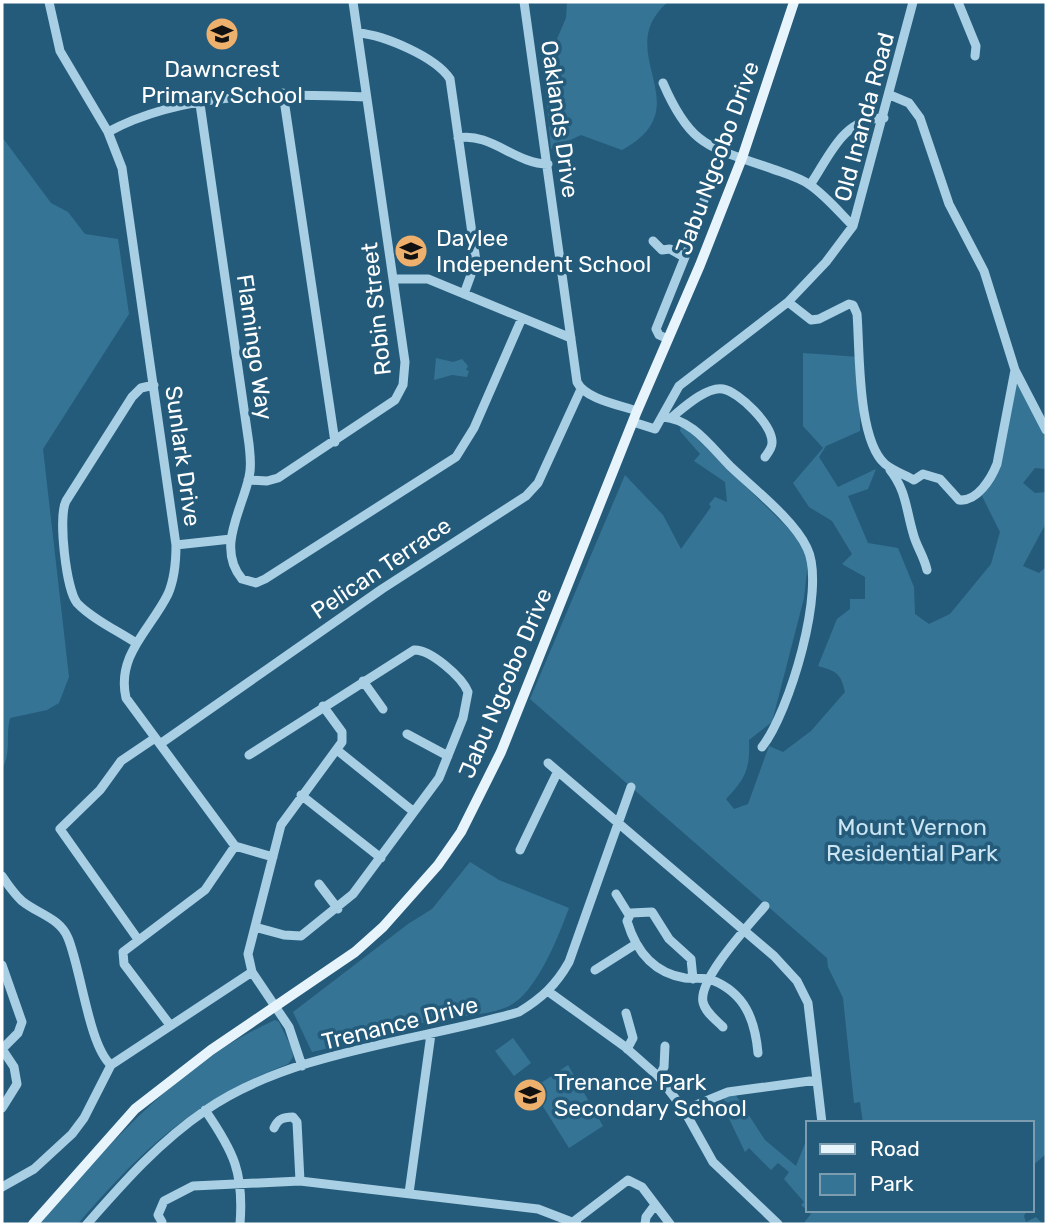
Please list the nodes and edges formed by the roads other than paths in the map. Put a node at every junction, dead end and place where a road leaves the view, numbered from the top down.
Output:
1 (49, 2) edge
2 (353, 2) edge
3 (524, 2) edge
4 (794, 2) edge
5 (913, 2) edge
6 (958, 2) edge
7 (358, 33) junction
8 (975, 55) dead end
9 (663, 83) dead end
10 (283, 93) junction
11 (890, 95) junction
12 (366, 97) junction
13 (200, 104) junction
14 (884, 118) junction
15 (108, 132) junction
16 (458, 138) junction
17 (720, 153) junction
18 (742, 158) junction
19 (548, 164) junction
20 (810, 185) junction
21 (853, 226) junction
22 (653, 240) dead end
23 (684, 257) junction
24 (394, 279) junction
25 (464, 294) junction
26 (788, 302) junction
27 (522, 318) junction
28 (571, 338) junction
29 (668, 338) junction
30 (1016, 370) junction
31 (154, 385) junction
32 (581, 389) junction
33 (635, 416) junction
34 (667, 417) junction
35 (1046, 430) edge
36 (335, 442) junction
37 (765, 457) dead end
38 (886, 466) junction
39 (248, 480) junction
40 (230, 539) junction
41 (176, 545) junction
42 (927, 570) dead end
43 (136, 643) junction
44 (363, 681) junction
45 (323, 706) junction
46 (383, 709) dead end
47 (407, 734) dead end
48 (157, 741) junction
49 (762, 747) dead end
50 (337, 750) junction
51 (249, 755) dead end
52 (449, 756) junction
53 (548, 763) dead end
54 (557, 773) junction
55 (631, 787) dead end
56 (301, 795) junction
57 (414, 812) junction
58 (617, 822) junction
59 (235, 846) junction
60 (520, 850) dead end
61 (272, 857) junction
62 (381, 859) junction
63 (2, 876) edge
64 (320, 884) dead end
65 (616, 894) dead end
66 (765, 906) dead end
67 (338, 909) junction
68 (629, 915) junction
69 (254, 927) junction
70 (744, 931) junction
71 (137, 938) junction
72 (636, 944) junction
73 (2, 965) edge
74 (594, 970) dead end
75 (252, 972) junction
76 (693, 979) junction
77 (710, 979) junction
78 (549, 992) junction
79 (278, 1006) junction
80 (626, 1013) dead end
81 (170, 1025) junction
82 (723, 1027) dead end
83 (431, 1034) junction
84 (666, 1046) dead end
85 (2, 1049) edge
86 (627, 1049) junction
87 (758, 1053) dead end
88 (111, 1065) junction
89 (302, 1066) junction
90 (659, 1077) junction
91 (817, 1080) junction
92 (2, 1108) edge
93 (205, 1110) junction
94 (684, 1110) junction
95 (822, 1121) edge
96 (274, 1128) dead end
97 (300, 1181) junction
98 (242, 1184) junction
99 (2, 1187) edge
100 (409, 1193) junction
101 (655, 1205) junction
102 (162, 1222) dead end
103 (575, 1223) edge
104 (666, 1223) edge
105 (33, 1224) edge
106 (87, 1224) edge
107 (240, 1224) edge
108 (645, 1224) edge
109 (778, 1224) edge

1 - 15 street, Sunlark Drive
2 - 7 street, Robin Street
3 - 19 street, Oaklands Drive
4 - 18 main road, Jabu Ngcobo Drive
5 - 11 street, Old Inanda Road
6 - 8 street
7 - 12 street, Robin Street
7 - 16 street
9 - 17 street
10 - 12 street
10 - 13 street
10 - 36 street
11 - 14 street, Old Inanda Road
11 - 30 street
12 - 24 street, Robin Street
13 - 15 street
13 - 39 street, Flamingo Way
14 - 20 street
14 - 21 street, Old Inanda Road
15 - 31 street, Sunlark Drive
16 - 19 street
16 - 25 street
17 - 18 street
17 - 23 street
18 - 20 street
18 - 29 main road, Jabu Ngcobo Drive
19 - 28 street, Oaklands Drive
20 - 21 street
21 - 26 street, Old Inanda Road
22 - 23 street
23 - 29 street
24 - 25 street
24 - 36 street, Robin Street
25 - 27 street
26 - 34 street, Old Inanda Road
26 - 38 street
27 - 28 street
27 - 40 street
28 - 32 street, Oaklands Drive
29 - 33 main road, Jabu Ngcobo Drive
30 - 35 street
30 - 38 street
31 - 41 street, Sunlark Drive
31 - 43 street
32 - 33 street
32 - 48 street, Pelican Terrace
33 - 34 street
33 - 79 main road, Jabu Ngcobo Drive
34 - 37 street
34 - 49 street
36 - 39 street, Robin Street
38 - 42 street
39 - 40 street, Flamingo Way
40 - 41 street
41 - 43 street, Sunlark Drive
43 - 48 street, Sunlark Drive
44 - 45 street
44 - 46 street
44 - 52 street
45 - 50 street
45 - 51 street
47 - 52 street
48 - 59 street, Sunlark Drive
48 - 71 street, Pelican Terrace
50 - 56 street
50 - 57 street
52 - 57 street
53 - 54 street
54 - 58 street
54 - 60 street
55 - 58 street, Trenance Drive
56 - 61 street
56 - 62 street
57 - 62 street
58 - 70 street
58 - 78 street, Trenance Drive
59 - 61 street
59 - 71 street
61 - 69 street
62 - 67 street
63 - 88 street
64 - 67 street
65 - 68 street
66 - 70 street
67 - 69 street
68 - 72 street
68 - 76 street
69 - 75 street
70 - 77 street
70 - 91 street
71 - 81 street
72 - 74 street
72 - 76 street
73 - 85 street
75 - 79 street
75 - 81 street
76 - 77 street
77 - 82 street
77 - 87 street
78 - 83 street, Trenance Drive
78 - 86 street
79 - 89 street
79 - 105 main road, Jabu Ngcobo Drive
80 - 86 street
81 - 88 street
83 - 89 street, Trenance Drive
83 - 100 street
84 - 90 street
85 - 92 street
86 - 90 street
88 - 99 street
89 - 93 street, Trenance Drive
90 - 94 street
91 - 94 street
91 - 95 street
93 - 98 street
93 - 106 street, Trenance Drive
94 - 109 street
96 - 97 street
97 - 98 street
97 - 100 street
98 - 102 street
98 - 107 street
100 - 103 street
101 - 103 street
101 - 104 street
101 - 108 street

